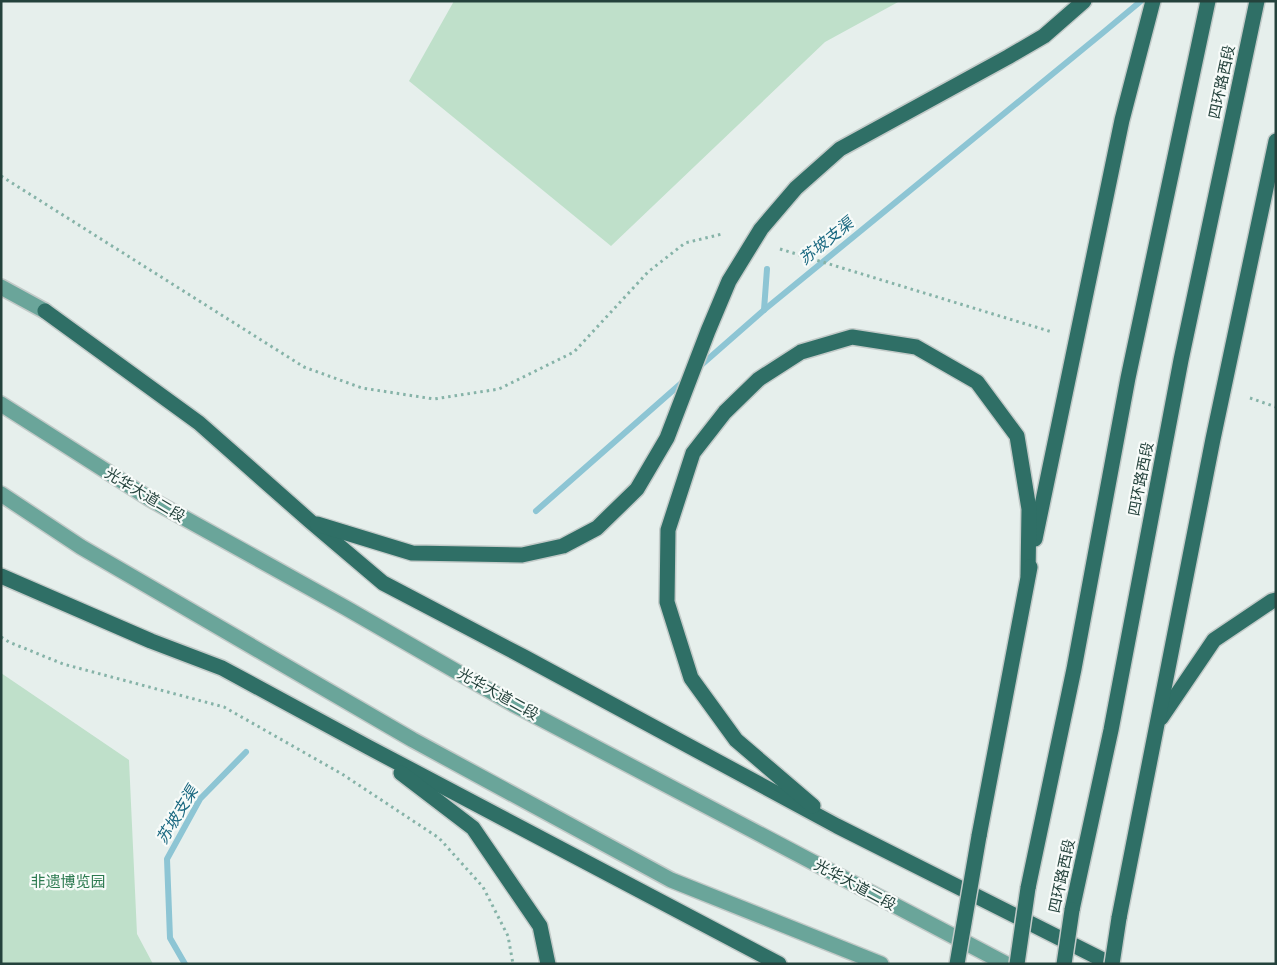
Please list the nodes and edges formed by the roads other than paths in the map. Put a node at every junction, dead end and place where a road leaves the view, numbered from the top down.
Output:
1 (1084, 1) edge
2 (1153, 1) edge
3 (1208, 1) edge
4 (1257, 1) edge
5 (1275, 148) edge
6 (1, 287) edge
7 (45, 311) joint
8 (1, 404) edge
9 (1, 494) edge
10 (311, 522) junction
11 (1028, 575) junction
12 (1, 576) edge
13 (1276, 600) edge
14 (1158, 724) junction
15 (368, 747) junction
16 (837, 826) junction
17 (1094, 955) junction
18 (548, 964) edge
19 (778, 964) edge
20 (881, 964) edge
21 (957, 964) edge
22 (1006, 964) edge
23 (1017, 964) edge
24 (1064, 964) edge
25 (1112, 964) edge
26 (1124, 964) edge

1 - 10 highway
2 - 11 highway
3 - 23 highway, 四环路西段, bridge
4 - 24 highway, 四环路西段, bridge
5 - 14 highway
6 - 7 main road
7 - 10 highway
8 - 22 main road, 光华大道二段
9 - 20 main road
10 - 16 highway
11 - 16 highway
11 - 21 highway, bridge
12 - 15 highway
13 - 14 highway
14 - 25 highway, bridge
15 - 18 highway
15 - 19 highway
16 - 17 highway
17 - 25 highway
17 - 26 highway

